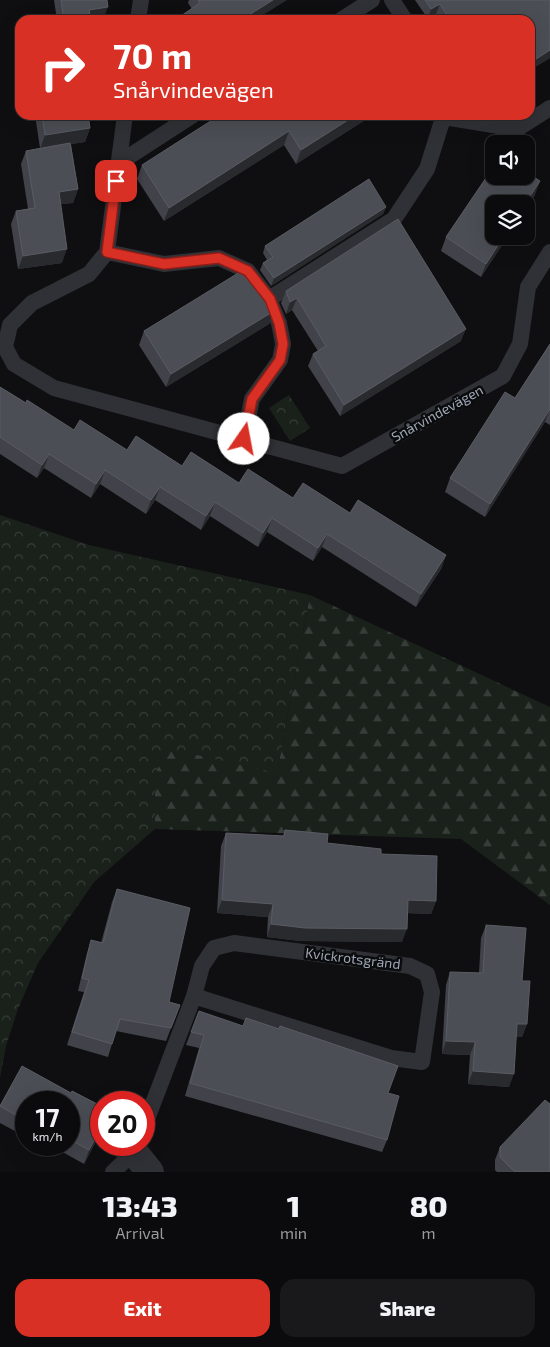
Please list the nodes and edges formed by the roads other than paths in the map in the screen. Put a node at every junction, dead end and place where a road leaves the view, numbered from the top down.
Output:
1 (141, 0) edge
2 (372, 0) edge
3 (392, 0) edge
4 (139, 15) edge
5 (349, 15) edge
6 (402, 15) edge
7 (550, 108) edge
8 (535, 118) edge
9 (124, 120) edge
10 (185, 120) edge
11 (443, 120) edge
12 (466, 120) edge
13 (531, 120) edge
14 (119, 163) junction
15 (107, 252) junction
16 (550, 252) edge
17 (270, 299) junction
18 (244, 439) junction
19 (194, 996) junction
20 (155, 1098) edge
21 (140, 1156) edge
22 (113, 1172) edge

1 - 4 lane
2 - 5 lane
3 - 6 lane
7 - 8 lane
9 - 14 lane
10 - 14 lane
11 - 17 lane
12 - 13 lane
14 - 15 lane
15 - 17 lane
15 - 18 lane, Snårvindevägen
16 - 18 lane, Snårvindevägen
17 - 18 lane
19 - 19 lane, Kvickrotsgränd
19 - 20 lane, Kvickrotsgränd
21 - 22 lane

